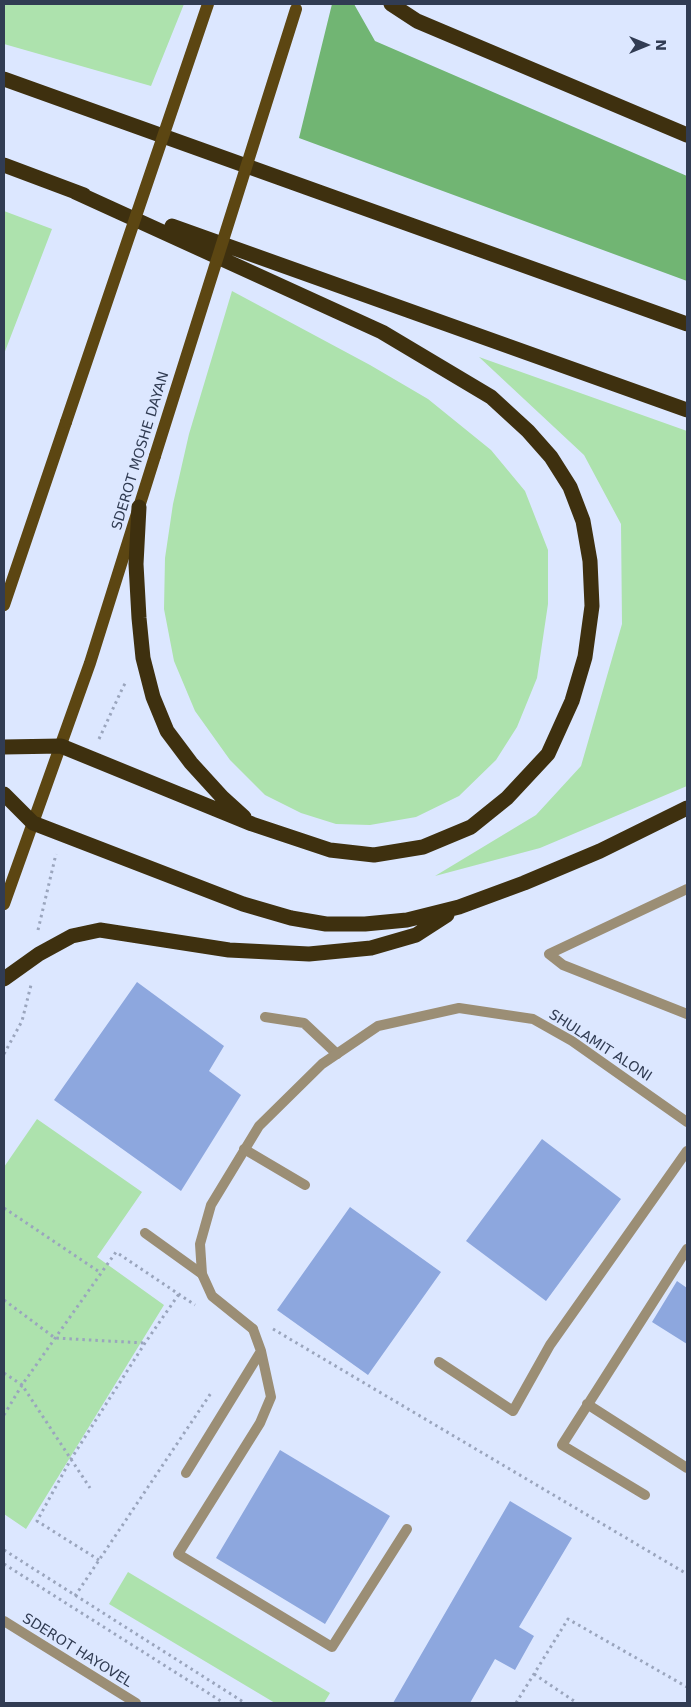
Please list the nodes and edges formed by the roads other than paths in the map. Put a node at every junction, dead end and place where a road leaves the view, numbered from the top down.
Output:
1 (208, 4) edge
2 (391, 4) edge
3 (297, 7) edge
4 (4, 79) edge
5 (687, 135) edge
6 (4, 165) edge
7 (75, 192) junction
8 (687, 324) edge
9 (687, 410) edge
10 (139, 507) junction
11 (4, 605) edge
12 (61, 746) junction
13 (4, 747) edge
14 (4, 794) edge
15 (687, 808) edge
16 (34, 823) junction
17 (252, 824) junction
18 (687, 889) edge
19 (4, 904) edge
20 (459, 907) junction
21 (4, 979) edge
22 (687, 1014) edge
23 (265, 1017) dead end
24 (337, 1054) junction
25 (687, 1122) edge
26 (244, 1149) junction
27 (687, 1151) edge
28 (305, 1185) dead end
29 (145, 1234) dead end
30 (687, 1249) edge
31 (202, 1274) junction
32 (261, 1351) junction
33 (439, 1362) dead end
34 (588, 1404) junction
35 (687, 1468) edge
36 (186, 1473) dead end
37 (645, 1495) dead end
38 (407, 1528) dead end
39 (4, 1622) edge
40 (136, 1703) edge

1 - 11 main road, bridge
2 - 5 highway
3 - 10 main road, SDEROT MOSHE DAYAN, bridge
4 - 8 highway
6 - 7 highway
7 - 9 highway
7 - 17 highway
10 - 12 main road, SDEROT MOSHE DAYAN
10 - 17 highway
12 - 13 highway
12 - 16 main road, SDEROT MOSHE DAYAN
12 - 17 highway
14 - 16 highway
15 - 20 highway
16 - 19 main road, SDEROT MOSHE DAYAN
16 - 20 highway
18 - 22 street
20 - 21 highway
23 - 24 street
24 - 25 street, SHULAMIT ALONI
24 - 26 street, SHULAMIT ALONI
26 - 28 street
26 - 31 street, SHULAMIT ALONI
27 - 33 street
29 - 31 street
30 - 34 street
31 - 32 street, SHULAMIT ALONI
32 - 36 street
32 - 38 street
34 - 35 street
34 - 37 street
39 - 40 street, SDEROT HAYOVEL

